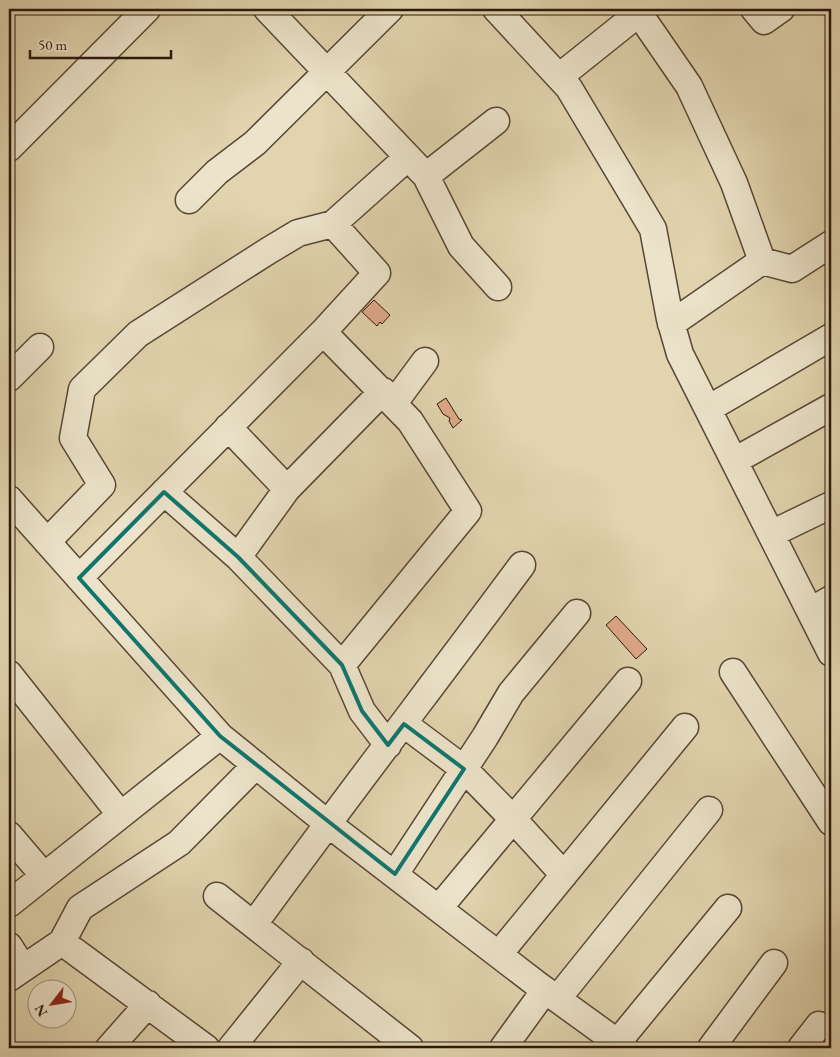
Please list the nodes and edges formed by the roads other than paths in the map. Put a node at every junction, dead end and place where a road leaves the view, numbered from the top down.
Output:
1 (148, 9) edge
2 (267, 9) edge
3 (390, 9) edge
4 (496, 9) edge
5 (754, 9) edge
6 (781, 9) edge
7 (638, 11) edge
8 (327, 72) junction
9 (559, 77) junction
10 (496, 120) dead end
11 (9, 148) edge
12 (408, 157) junction
13 (426, 176) junction
14 (189, 200) dead end
15 (333, 224) junction
16 (831, 244) edge
17 (762, 262) junction
18 (498, 287) dead end
19 (671, 324) junction
20 (323, 332) junction
21 (831, 337) edge
22 (40, 347) dead end
23 (425, 360) dead end
24 (9, 378) edge
25 (388, 397) junction
26 (831, 407) edge
27 (708, 409) junction
28 (228, 427) junction
29 (734, 461) junction
30 (287, 489) junction
31 (164, 492) junction
32 (831, 505) edge
33 (11, 507) edge
34 (771, 534) junction
35 (47, 542) junction
36 (238, 557) junction
37 (522, 565) dead end
38 (79, 578) junction
39 (821, 605) edge
40 (576, 613) dead end
41 (831, 653) edge
42 (342, 665) junction
43 (733, 672) dead end
44 (9, 674) edge
45 (628, 681) dead end
46 (404, 724) junction
47 (685, 727) dead end
48 (220, 736) junction
49 (388, 745) junction
50 (256, 765) junction
51 (464, 768) junction
52 (709, 810) dead end
53 (120, 814) junction
54 (513, 820) junction
55 (831, 822) edge
56 (327, 823) junction
57 (9, 836) edge
58 (395, 874) junction
59 (564, 875) junction
60 (44, 876) junction
61 (218, 896) dead end
62 (9, 904) edge
63 (439, 908) junction
64 (728, 908) dead end
65 (254, 924) junction
66 (62, 942) junction
67 (9, 946) edge
68 (499, 954) junction
69 (301, 961) junction
70 (774, 963) dead end
71 (16, 973) edge
72 (552, 994) junction
73 (148, 1004) junction
74 (819, 1025) dead end
75 (621, 1045) edge
76 (109, 1048) edge
77 (206, 1048) edge
78 (231, 1048) edge
79 (410, 1048) edge
80 (503, 1048) edge
81 (711, 1048) edge
82 (801, 1048) edge

1 - 11 street
2 - 8 street
3 - 8 street
4 - 9 street
5 - 6 street
7 - 9 street
7 - 17 street
8 - 12 street
8 - 14 street
9 - 19 street
10 - 13 street
12 - 13 street
12 - 15 street
13 - 18 street
15 - 20 street
15 - 35 street
16 - 17 street
17 - 19 street
19 - 27 street
20 - 25 street
20 - 28 street
21 - 27 street
22 - 24 street
23 - 25 street
25 - 30 street
25 - 42 street
26 - 29 street
27 - 29 street
28 - 30 street
28 - 31 street
29 - 34 street
30 - 36 street
31 - 36 street
31 - 38 street
32 - 34 street
33 - 35 street
34 - 39 street
35 - 38 street
36 - 42 street
37 - 46 street
38 - 48 street
39 - 41 street
40 - 51 street
42 - 49 street
43 - 55 street
44 - 53 street
45 - 54 street
46 - 49 street
46 - 51 street
47 - 59 street
48 - 50 street
48 - 53 street
49 - 56 street
50 - 56 street
50 - 66 street
51 - 54 street
51 - 58 street
52 - 72 street
53 - 60 street
54 - 59 street
54 - 63 street
56 - 58 street
56 - 65 street
57 - 60 street
58 - 63 street
59 - 68 street
60 - 62 street
61 - 65 street
63 - 68 street
64 - 75 street
65 - 69 street
66 - 71 street
66 - 73 street
67 - 71 street
68 - 72 street
69 - 78 street
69 - 79 street
70 - 81 street
72 - 75 street
72 - 80 street
73 - 76 street
73 - 77 street
74 - 82 street

